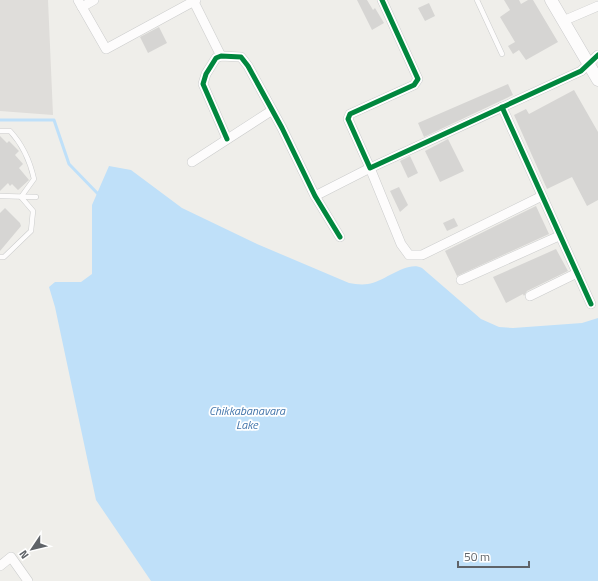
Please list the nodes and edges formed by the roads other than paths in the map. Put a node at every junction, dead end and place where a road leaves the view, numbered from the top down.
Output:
1 (94, 0) edge
2 (382, 0) edge
3 (477, 0) edge
4 (551, 0) edge
5 (195, 1) edge
6 (80, 3) edge
7 (598, 6) edge
8 (563, 21) junction
9 (502, 54) dead end
10 (598, 55) edge
11 (220, 56) junction
12 (589, 65) junction
13 (598, 80) edge
14 (502, 107) junction
15 (271, 111) junction
16 (0, 131) edge
17 (226, 139) junction
18 (192, 162) dead end
19 (370, 168) junction
20 (0, 196) edge
21 (21, 196) junction
22 (315, 196) junction
23 (542, 196) junction
24 (36, 197) dead end
25 (559, 236) junction
26 (340, 237) dead end
27 (0, 257) edge
28 (577, 273) junction
29 (461, 280) dead end
30 (530, 296) dead end
31 (591, 304) dead end
32 (1, 562) edge
33 (28, 581) edge

1 - 6 street
2 - 19 street
3 - 9 lane
4 - 8 main road
5 - 6 street
5 - 11 street
7 - 8 street
8 - 12 main road
10 - 12 street
11 - 15 street
11 - 17 street
12 - 13 main road
12 - 14 street
14 - 19 street
14 - 23 street
15 - 17 street
15 - 22 street
16 - 21 lane
17 - 18 street
19 - 22 street
19 - 23 street
20 - 21 lane
21 - 24 lane
21 - 27 lane
22 - 26 street
23 - 25 street
25 - 28 street
25 - 29 street
28 - 30 street
28 - 31 street
32 - 33 street

